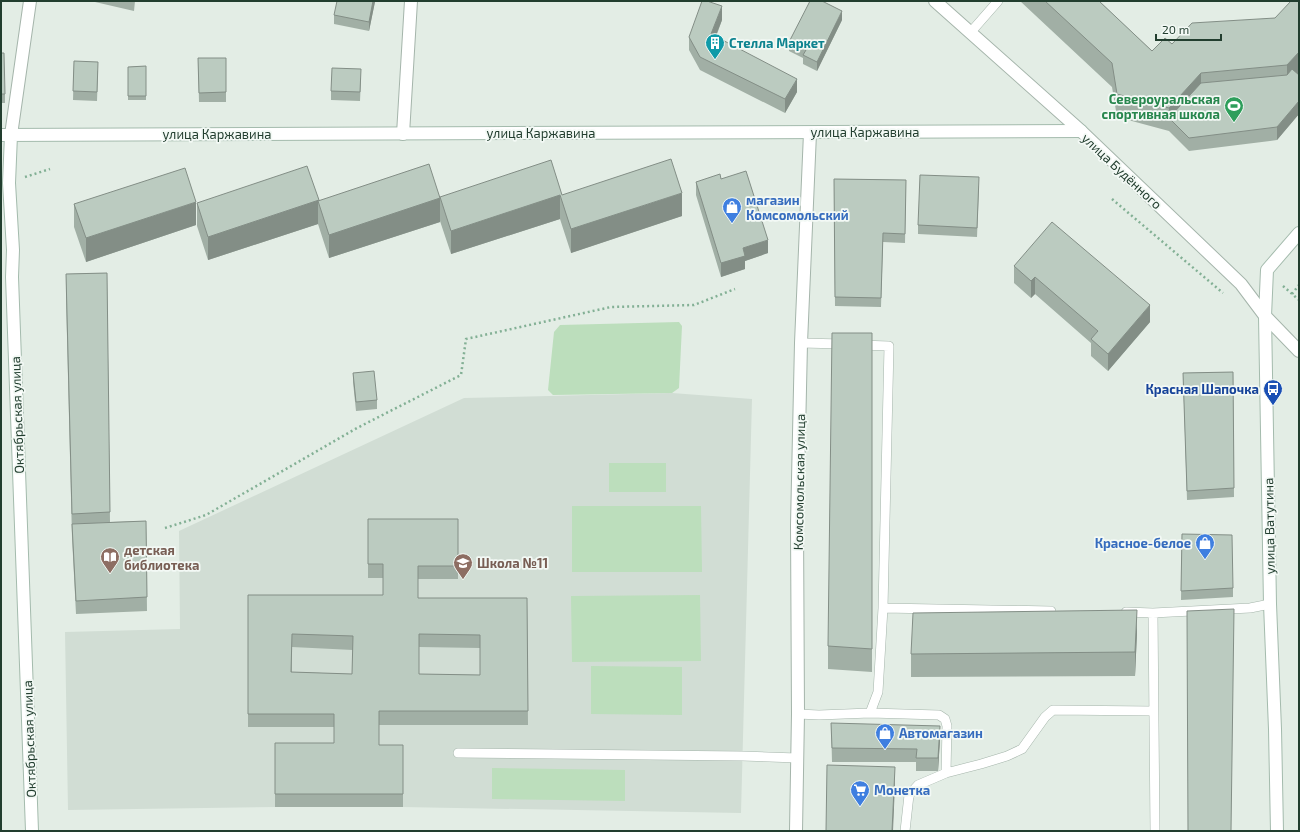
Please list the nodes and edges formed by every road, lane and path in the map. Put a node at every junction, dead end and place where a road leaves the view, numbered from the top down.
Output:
1 (30, 1) edge
2 (411, 1) edge
3 (935, 1) edge
4 (998, 1) edge
5 (970, 32) junction
6 (810, 132) junction
7 (1081, 132) junction
8 (403, 134) junction
9 (6, 135) edge
10 (1112, 199) dead end
11 (1299, 233) edge
12 (1299, 286) edge
13 (735, 289) dead end
14 (1292, 294) dead end
15 (1229, 297) dead end
16 (1266, 316) junction
17 (801, 343) junction
18 (1299, 351) edge
19 (165, 528) dead end
20 (1270, 604) junction
21 (883, 608) junction
22 (1058, 611) edge
23 (1113, 612) edge
24 (1153, 613) junction
25 (1153, 711) junction
26 (798, 714) junction
27 (870, 714) junction
28 (458, 753) dead end
29 (797, 758) junction
30 (946, 773) junction
31 (32, 831) edge
32 (796, 831) edge
33 (905, 831) edge
34 (1155, 831) edge
35 (1277, 831) edge

1 - 9 street, Октябрьская улица
2 - 8 street
3 - 5 street, улица Будённого
4 - 5 lane
5 - 7 street, улица Будённого
6 - 7 street, улица Каржавина
6 - 8 street, улица Каржавина
6 - 17 street, Комсомольская улица
7 - 16 street, улица Будённого
8 - 9 street, улица Каржавина
9 - 31 street, Октябрьская улица
10 - 15 path
11 - 16 street, улица Ватутина
12 - 14 path
13 - 19 path
16 - 18 street, улица Будённого
16 - 20 street, улица Ватутина
17 - 21 lane
17 - 26 street, Комсомольская улица
20 - 24 lane
20 - 35 street, улица Ватутина
21 - 22 lane
21 - 27 lane
23 - 24 lane
24 - 25 lane
25 - 30 lane
25 - 34 lane
26 - 27 lane
26 - 29 street, Комсомольская улица
27 - 30 lane
28 - 29 lane
29 - 32 street, Комсомольская улица
30 - 33 lane

